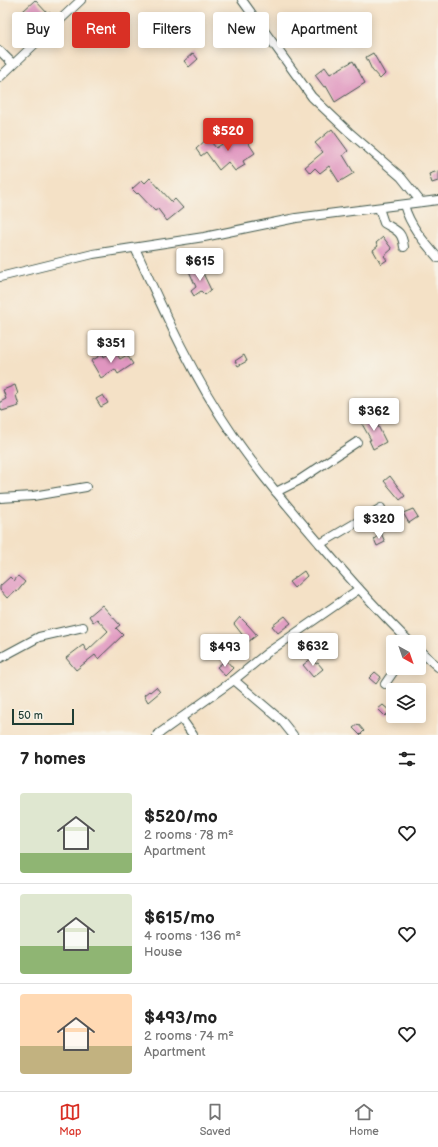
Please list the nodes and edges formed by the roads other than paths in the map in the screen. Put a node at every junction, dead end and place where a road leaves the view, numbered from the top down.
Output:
1 (81, 0) edge
2 (242, 0) edge
3 (0, 51) edge
4 (13, 64) junction
5 (0, 77) edge
6 (438, 200) edge
7 (421, 202) junction
8 (404, 205) junction
9 (379, 208) junction
10 (404, 247) dead end
11 (135, 248) junction
12 (438, 258) edge
13 (0, 277) edge
14 (357, 442) dead end
15 (86, 487) dead end
16 (276, 492) junction
17 (0, 498) edge
18 (381, 508) dead end
19 (320, 544) junction
20 (358, 589) junction
21 (83, 626) dead end
22 (403, 635) edge
23 (426, 656) edge
24 (0, 658) edge
25 (438, 667) edge
26 (391, 675) edge
27 (234, 680) junction
28 (385, 684) dead end
29 (181, 718) junction
30 (157, 735) edge
31 (193, 735) edge
32 (293, 735) edge

1 - 4 street
2 - 7 street
3 - 4 street
4 - 5 street
6 - 7 street
7 - 8 street
8 - 9 street
8 - 12 street
9 - 10 street
9 - 11 street
11 - 13 street
11 - 16 street
14 - 16 street
15 - 17 street
16 - 19 street
18 - 19 street
19 - 20 street
20 - 22 street
20 - 27 street
21 - 24 street
23 - 25 street
26 - 28 street
27 - 29 street
27 - 32 street
29 - 30 street
29 - 31 street

